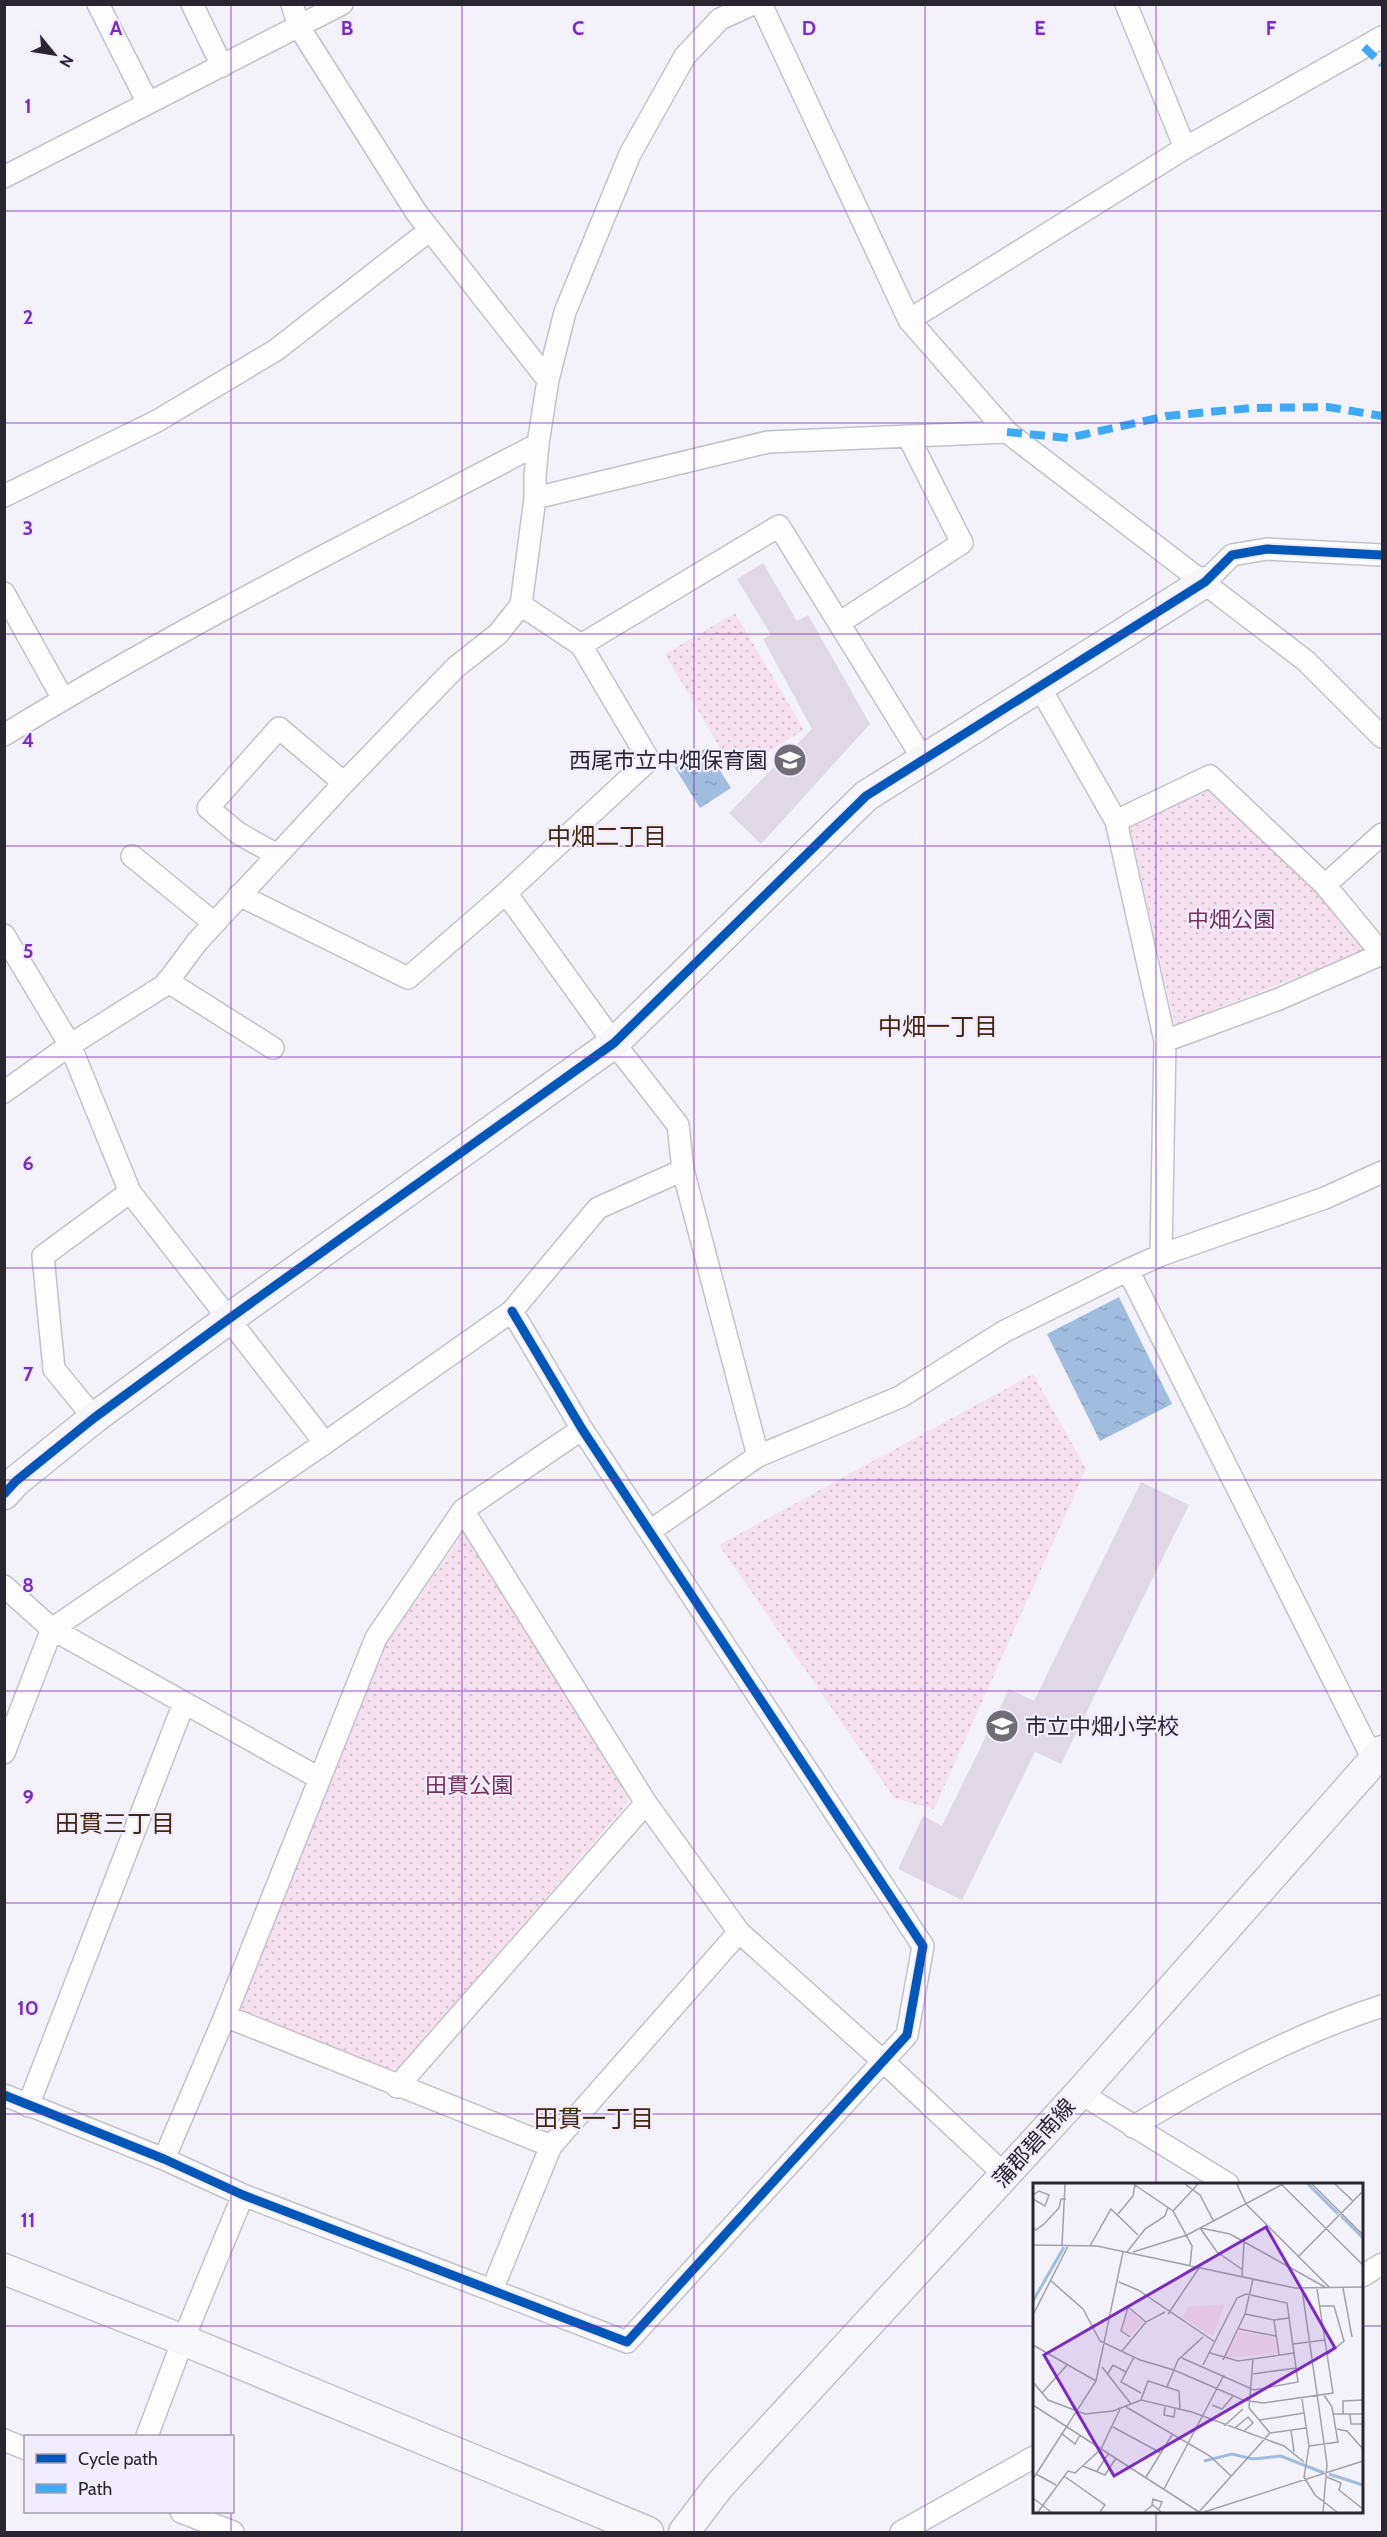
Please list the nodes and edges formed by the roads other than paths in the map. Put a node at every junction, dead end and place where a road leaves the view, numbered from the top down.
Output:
1 (98, 4) edge
2 (192, 4) edge
3 (292, 4) edge
4 (342, 4) edge
5 (753, 4) edge
6 (761, 4) edge
7 (1126, 4) edge
8 (298, 27) junction
9 (1383, 37) edge
10 (222, 66) junction
11 (148, 103) junction
12 (1185, 148) junction
13 (4, 177) edge
14 (430, 230) junction
15 (909, 320) junction
16 (548, 380) junction
17 (1007, 432) junction
18 (908, 436) junction
19 (538, 444) junction
20 (4, 496) edge
21 (535, 498) junction
22 (1383, 555) edge
23 (1205, 582) junction
24 (4, 593) edge
25 (521, 605) junction
26 (839, 623) junction
27 (581, 645) junction
28 (1039, 686) junction
29 (63, 699) junction
30 (4, 735) edge
31 (1383, 737) edge
32 (923, 759) junction
33 (344, 783) junction
34 (1116, 821) junction
35 (1383, 834) edge
36 (277, 855) junction
37 (132, 856) dead end
38 (1325, 885) junction
39 (506, 893) junction
40 (239, 895) junction
41 (214, 923) junction
42 (4, 935) edge
43 (1383, 954) edge
44 (167, 981) junction
45 (1165, 1041) junction
46 (614, 1042) junction
47 (70, 1045) junction
48 (273, 1048) dead end
49 (4, 1092) edge
50 (683, 1170) junction
51 (1383, 1172) edge
52 (130, 1192) junction
53 (1161, 1255) junction
54 (1128, 1270) junction
55 (512, 1311) junction
56 (230, 1318) junction
57 (94, 1418) junction
58 (582, 1429) junction
59 (325, 1443) junction
60 (758, 1456) junction
61 (4, 1494) edge
62 (463, 1509) junction
63 (650, 1531) junction
64 (4, 1586) edge
65 (52, 1629) junction
66 (184, 1703) junction
67 (4, 1753) edge
68 (1378, 1756) edge
69 (319, 1778) junction
70 (646, 1803) junction
71 (739, 1932) junction
72 (1383, 2006) edge
73 (225, 2016) junction
74 (883, 2061) junction
75 (397, 2087) junction
76 (1080, 2093) junction
77 (4, 2096) edge
78 (28, 2106) junction
79 (1133, 2127) junction
80 (551, 2146) junction
81 (164, 2159) junction
82 (1005, 2175) junction
83 (1226, 2183) edge
84 (243, 2195) junction
85 (4, 2269) edge
86 (492, 2289) junction
87 (183, 2340) junction
88 (147, 2435) edge
89 (4, 2440) edge
90 (24, 2447) edge
91 (1033, 2458) edge
92 (186, 2513) edge
93 (233, 2532) edge
94 (648, 2532) edge
95 (684, 2532) edge
96 (901, 2532) edge

1 - 11 street
2 - 10 street
3 - 8 street
4 - 8 street
5 - 16 street
6 - 15 street
7 - 12 street
8 - 10 street
8 - 14 street
9 - 12 street
10 - 11 street
11 - 13 street
12 - 15 street
14 - 16 street
14 - 20 street
15 - 17 street
16 - 19 street
17 - 18 street
17 - 23 street
18 - 21 street
18 - 26 street
19 - 21 street
19 - 29 street
21 - 25 street
22 - 23 street
23 - 28 street
23 - 31 street
24 - 29 street
25 - 27 street
25 - 33 street
26 - 27 street
26 - 32 street
27 - 39 street
28 - 32 street
28 - 34 street
29 - 30 street
32 - 46 street
33 - 36 street
33 - 36 street
34 - 38 street
34 - 45 street
35 - 38 street
36 - 40 street
37 - 41 street
38 - 43 street
39 - 40 street
39 - 46 street
40 - 41 street
41 - 44 street
42 - 47 street
43 - 45 street
44 - 47 street
44 - 48 street
45 - 53 street
46 - 50 street
46 - 56 street
47 - 49 street
47 - 52 street
50 - 55 street
50 - 60 street
51 - 53 street
52 - 56 street
52 - 57 street
53 - 54 street
54 - 60 street
54 - 68 street
55 - 58 street
55 - 59 street
56 - 57 street
56 - 59 street
57 - 61 street
58 - 62 street
58 - 63 street
59 - 65 street
60 - 63 street
62 - 69 street
62 - 70 street
63 - 74 street
64 - 65 street
65 - 66 street
65 - 67 street
66 - 69 street
66 - 78 street
68 - 76 street, 蒲郡碧南線
69 - 73 street
70 - 71 street
70 - 75 street
71 - 74 street
71 - 80 street
72 - 79 street
73 - 75 street
73 - 81 street
74 - 82 street
74 - 86 street
75 - 80 street
76 - 79 street
76 - 82 street, 蒲郡碧南線
77 - 78 street
78 - 81 street
79 - 83 street
80 - 86 street
81 - 84 street
82 - 95 street, 蒲郡碧南線
84 - 86 street
84 - 87 street
85 - 87 street
87 - 88 street
87 - 94 street
89 - 90 street
91 - 96 street
92 - 93 street

